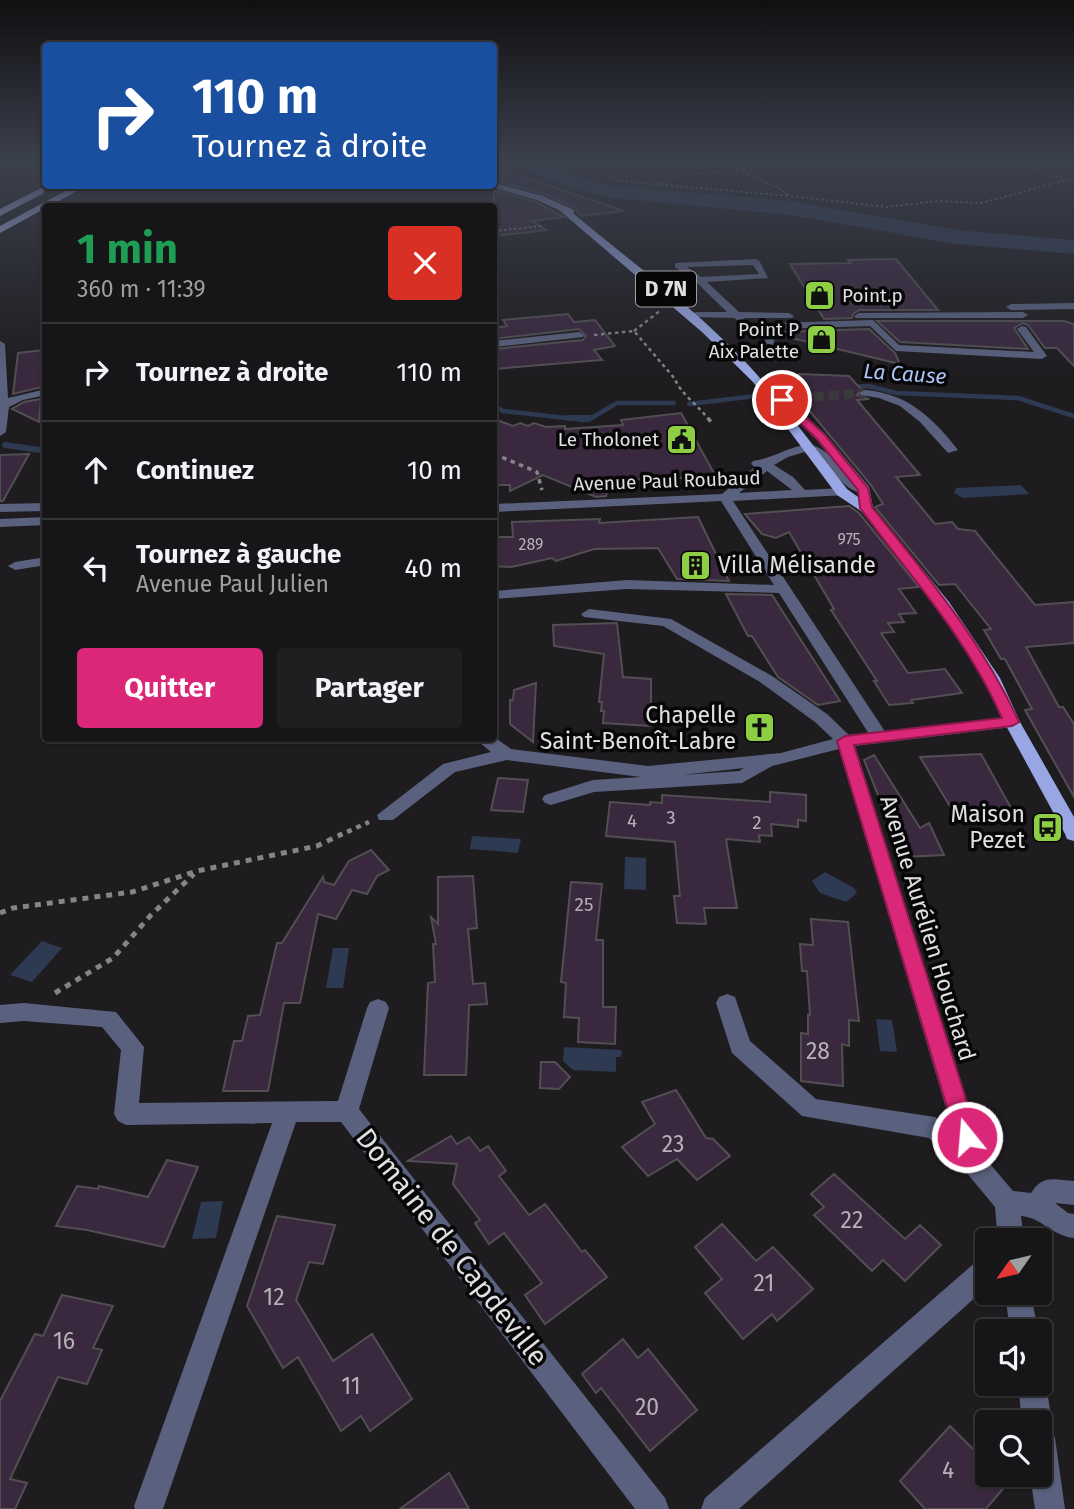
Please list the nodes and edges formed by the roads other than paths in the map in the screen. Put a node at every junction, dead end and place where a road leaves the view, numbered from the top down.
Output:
1 (590, 231) edge
2 (601, 231) edge
3 (716, 264) junction
4 (728, 278) junction
5 (699, 280) junction
6 (1074, 306) edge
7 (696, 315) junction
8 (1023, 315) dead end
9 (856, 316) junction
10 (740, 318) junction
11 (1022, 328) dead end
12 (713, 329) junction
13 (579, 335) road end
14 (0, 344) edge
15 (497, 344) edge
16 (760, 380) junction
17 (39, 393) edge
18 (864, 393) tunnel mouth
19 (775, 397) junction
20 (799, 398) tunnel mouth
21 (3, 405) junction
22 (0, 432) edge
23 (805, 447) junction
24 (952, 450) dead end
25 (759, 465) junction
26 (854, 488) junction
27 (802, 495) junction
28 (725, 498) junction
29 (42, 507) edge
30 (0, 508) edge
31 (497, 508) edge
32 (866, 508) junction
33 (42, 522) edge
34 (0, 523) edge
35 (42, 562) edge
36 (15, 566) dead end
37 (783, 589) junction
38 (497, 595) edge
39 (589, 614) dead end
40 (1012, 722) junction
41 (881, 739) junction
42 (845, 741) junction
43 (488, 742) edge
44 (507, 754) junction
45 (781, 760) junction
46 (551, 799) dead end
47 (386, 815) road end
48 (1074, 834) edge
49 (727, 1003) dead end
50 (378, 1008) dead end
51 (12, 1013) edge
52 (347, 1111) junction
53 (287, 1113) junction
54 (975, 1164) junction
55 (1074, 1193) edge
56 (1007, 1203) junction
57 (1037, 1205) junction
58 (1074, 1226) edge
59 (1010, 1228) edge
60 (975, 1280) edge
61 (1047, 1487) edge
62 (149, 1506) dead end
63 (654, 1509) edge
64 (716, 1509) edge
65 (1050, 1509) edge

1 - 16 main road, D 7N
2 - 7 main road, D 7N
3 - 4 street
3 - 4 street
3 - 5 street
4 - 5 street
5 - 10 street
6 - 9 street
7 - 10 street
7 - 12 main road, D 7N
8 - 9 street
9 - 10 street
10 - 11 street
10 - 12 street
12 - 16 main road, D 7N
13 - 15 street
14 - 21 street
16 - 19 main road, D 7N
17 - 21 street
18 - 24 street
19 - 20 street
19 - 23 main road, D 7N
19 - 26 main road, D 7N
21 - 22 street
23 - 25 street
23 - 26 street
25 - 27 street
25 - 28 street
26 - 27 street, Avenue Paul Roubaud
26 - 32 main road, D 7N
26 - 32 main road
27 - 28 street, Avenue Paul Roubaud
28 - 31 street, Avenue Paul Roubaud
28 - 37 street
29 - 30 street
32 - 40 main road, D 7N
33 - 34 street
35 - 36 street
37 - 38 street
37 - 41 street
39 - 42 street
40 - 41 street
40 - 48 main road, D 7N
41 - 42 street
42 - 45 street
42 - 54 street, Avenue Aurélien Houchard
43 - 44 street
44 - 45 street
44 - 47 street
45 - 46 street
49 - 54 street
50 - 52 street
51 - 53 street, Domaine de Capdeville
52 - 53 street, Domaine de Capdeville
52 - 63 street, Domaine de Capdeville
53 - 62 street
54 - 56 street
55 - 57 street
56 - 57 street
56 - 59 street
57 - 58 street
60 - 64 street
61 - 65 street

